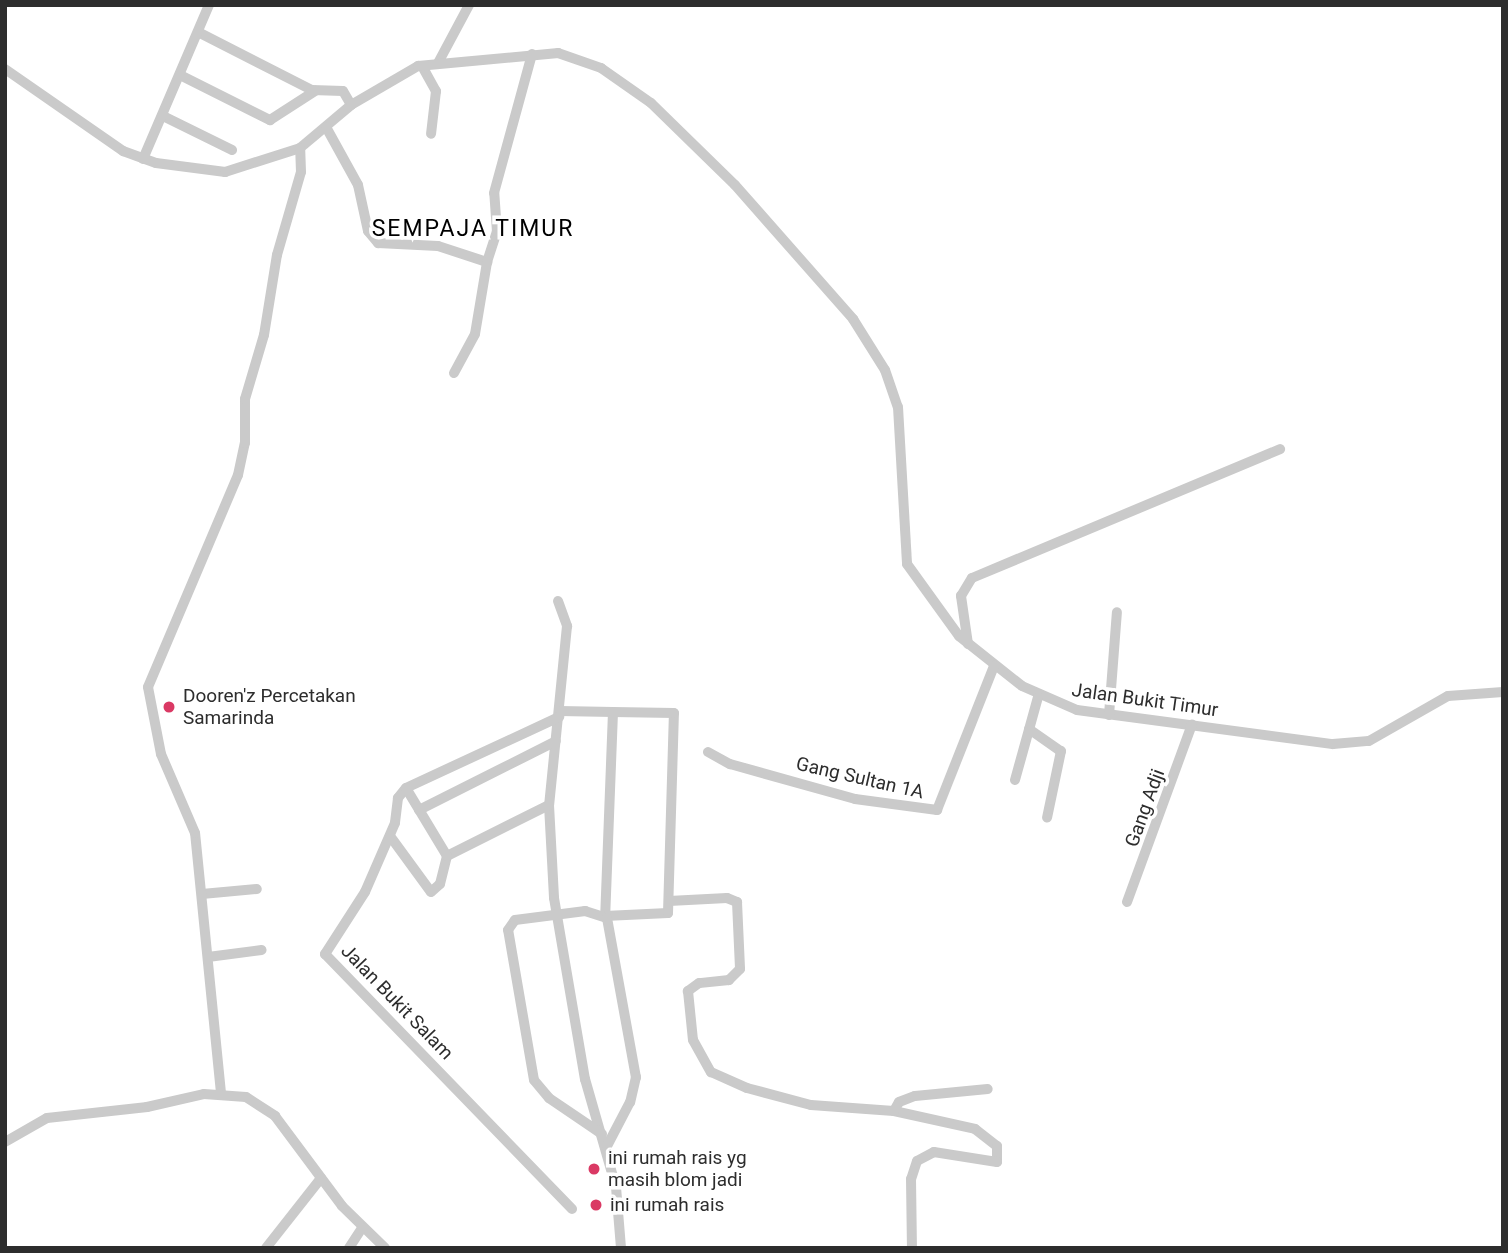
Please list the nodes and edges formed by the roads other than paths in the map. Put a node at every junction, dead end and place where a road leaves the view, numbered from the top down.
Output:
1 (208, 5) edge
2 (469, 5) edge
3 (198, 32) junction
4 (532, 54) junction
5 (438, 63) junction
6 (422, 66) junction
7 (5, 69) edge
8 (180, 75) junction
9 (315, 91) junction
10 (351, 105) junction
11 (163, 116) junction
12 (327, 127) junction
13 (430, 134) dead end
14 (300, 148) junction
15 (232, 150) dead end
16 (143, 159) junction
17 (487, 262) junction
18 (454, 373) dead end
19 (1280, 449) dead end
20 (558, 601) dead end
21 (1117, 612) dead end
22 (968, 644) junction
23 (994, 666) junction
24 (1503, 692) edge
25 (1038, 697) junction
26 (614, 712) junction
27 (560, 714) junction
28 (1109, 715) junction
29 (1192, 724) junction
30 (1029, 729) junction
31 (556, 741) junction
32 (708, 752) dead end
33 (1015, 780) dead end
34 (406, 789) junction
35 (549, 805) junction
36 (419, 810) junction
37 (1047, 818) dead end
38 (390, 836) junction
39 (447, 856) junction
40 (257, 889) dead end
41 (202, 894) junction
42 (669, 901) junction
43 (1127, 902) dead end
44 (557, 915) junction
45 (605, 916) junction
46 (262, 950) dead end
47 (208, 957) junction
48 (988, 1089) dead end
49 (221, 1093) junction
50 (894, 1111) junction
51 (602, 1134) junction
52 (5, 1142) edge
53 (607, 1146) junction
54 (321, 1178) junction
55 (572, 1209) dead end
56 (362, 1228) junction
57 (266, 1248) edge
58 (349, 1248) edge
59 (385, 1248) edge
60 (621, 1248) edge
61 (912, 1248) edge

1 - 3 street
2 - 5 street
3 - 8 street
3 - 9 street
4 - 5 street, Jalan Bukit Timur
4 - 17 street
4 - 22 street, Jalan Bukit Timur
5 - 6 street, Jalan Bukit Timur
6 - 10 street, Jalan Bukit Timur
6 - 13 street
7 - 16 street
8 - 9 street
8 - 11 street
9 - 10 street
10 - 12 street, Jalan Bukit Timur
11 - 15 street
11 - 16 street
12 - 14 street, Jalan Bukit Timur
12 - 17 street
14 - 16 street
14 - 41 street
17 - 18 street
19 - 22 street
20 - 27 street
21 - 28 street
22 - 23 street, Jalan Bukit Timur
23 - 25 street, Jalan Bukit Timur
23 - 32 street, Gang Sultan 1A
24 - 29 street, Jalan Bukit Timur
25 - 28 street, Jalan Bukit Timur
25 - 30 street
26 - 27 street
26 - 42 street
26 - 45 street
27 - 31 street
27 - 34 street
28 - 29 street, Jalan Bukit Timur
29 - 43 street, Gang Adji
30 - 33 street
30 - 37 street
31 - 35 street
31 - 36 street
34 - 36 street
34 - 38 street, Jalan Bukit Salam
35 - 39 street
35 - 44 street
36 - 39 street
38 - 39 street
38 - 55 street, Jalan Bukit Salam
40 - 41 street
41 - 47 street
42 - 45 street
42 - 50 street
44 - 45 street
44 - 51 street
44 - 51 street
45 - 53 street
46 - 47 street
47 - 49 street
48 - 50 street
49 - 52 street
49 - 54 street
50 - 61 street
51 - 53 street
53 - 60 street
54 - 56 street
54 - 57 street
56 - 58 street
56 - 59 street

